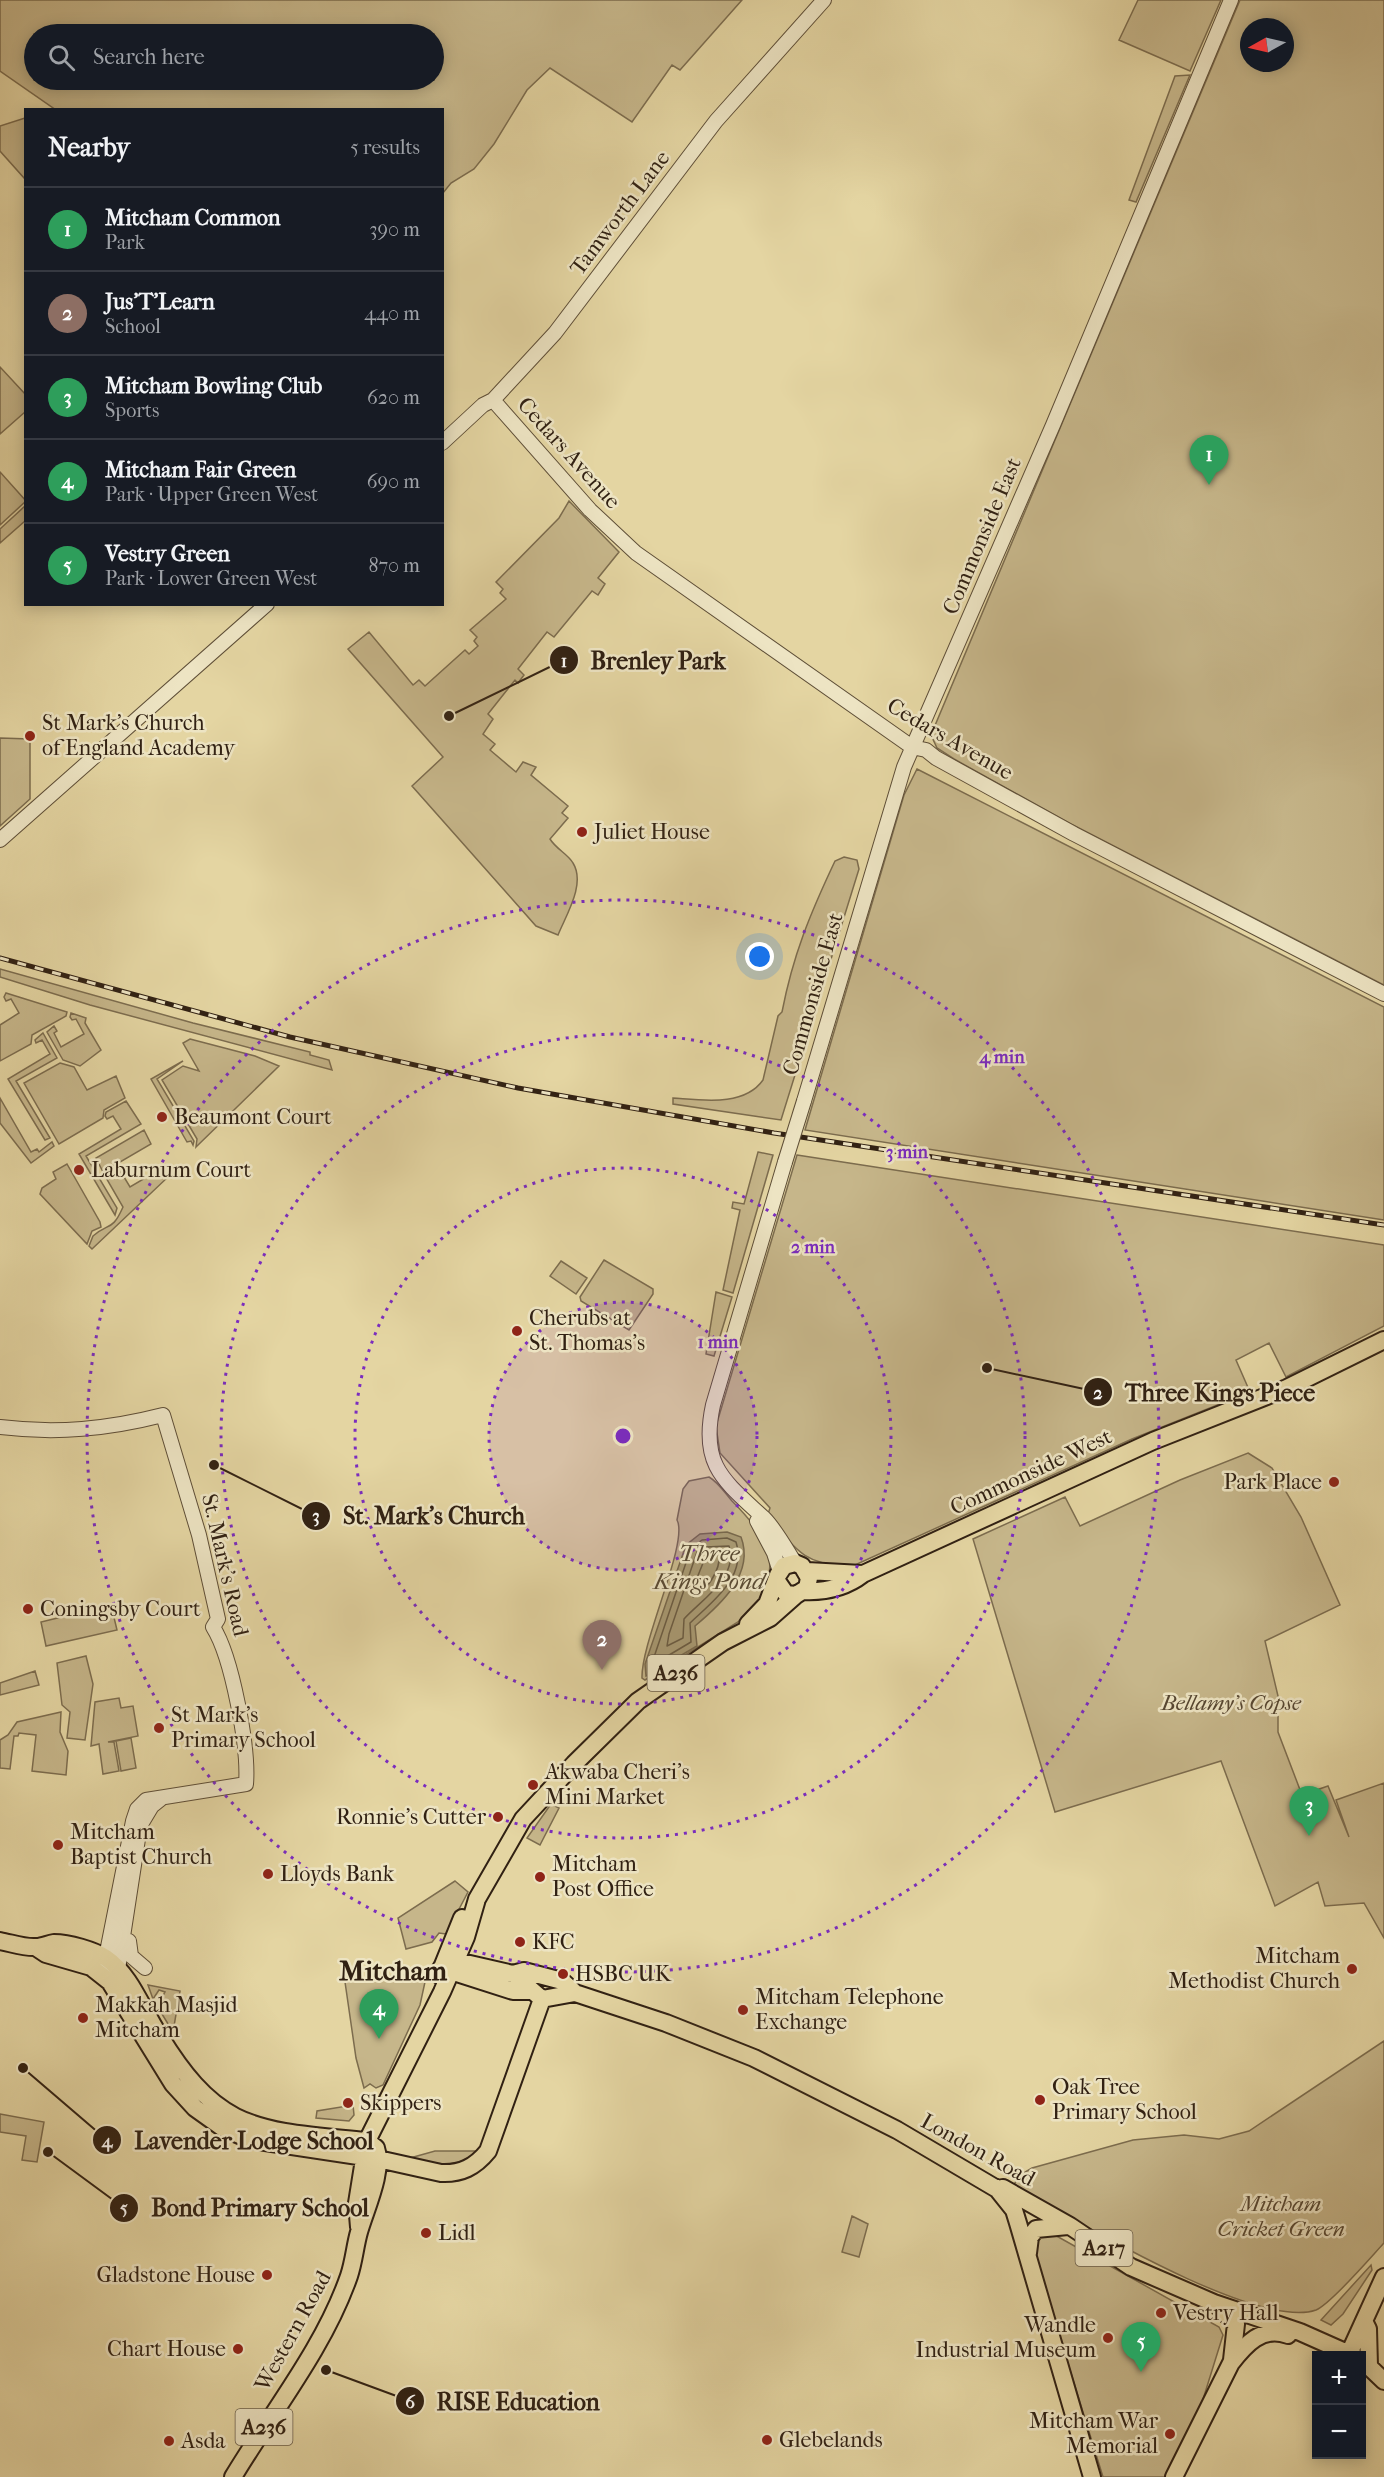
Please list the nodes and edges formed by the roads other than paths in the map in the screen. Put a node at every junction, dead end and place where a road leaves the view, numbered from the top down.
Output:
1 (824, 0) edge
2 (1231, 0) edge
3 (493, 400) junction
4 (444, 441) edge
5 (265, 606) edge
6 (912, 747) junction
7 (0, 840) edge
8 (1384, 994) edge
9 (1384, 1340) edge
10 (0, 1427) edge
11 (753, 1510) junction
12 (801, 1567) junction
13 (863, 1574) junction
14 (779, 1576) junction
15 (800, 1593) junction
16 (741, 1632) junction
17 (162, 1798) junction
18 (133, 1867) junction
19 (0, 1941) edge
20 (448, 1964) junction
21 (110, 1968) junction
22 (145, 1968) dead end
23 (513, 1974) junction
24 (575, 1993) junction
25 (537, 1995) junction
26 (369, 2152) junction
27 (997, 2189) junction
28 (1070, 2226) junction
29 (1028, 2257) junction
30 (1384, 2277) edge
31 (1214, 2302) junction
32 (1366, 2317) junction
33 (1328, 2351) edge
34 (1330, 2351) edge
35 (1357, 2351) edge
36 (1360, 2351) edge
37 (1231, 2363) junction
38 (233, 2477) edge
39 (1092, 2477) edge
40 (1174, 2477) edge

1 - 3 street, Tamworth Lane
2 - 6 street, Commonside East
3 - 4 street, Tamworth Lane
3 - 6 street, Cedars Avenue
5 - 7 street
6 - 8 street, Cedars Avenue
6 - 11 street, Commonside East, bridge
9 - 13 main road, Commonside West
10 - 17 street, St. Mark's Road
11 - 12 street, Commonside East
11 - 14 street
12 - 13 main road, Commonside West
12 - 14 main road
12 - 15 main road
13 - 15 main road, Commonside West
14 - 15 main road
14 - 16 main road, A236
15 - 16 main road, A236
16 - 20 main road, A236
17 - 18 street
17 - 21 street, St. Mark's Road
18 - 21 street
18 - 22 street
19 - 21 main road
20 - 23 main road, London Road / A217
20 - 25 main road
20 - 26 main road, A236
21 - 26 main road
23 - 24 main road, London Road / A217
23 - 25 main road, London Road / A217
24 - 25 main road, London Road / A217
24 - 27 main road, London Road / A217
25 - 26 main road
26 - 38 main road, Western Road / A236
27 - 28 main road, London Road / A217
27 - 29 main road, A217
28 - 29 main road
28 - 31 main road, London Road / A217
29 - 39 main road, A217
30 - 32 main road
31 - 34 main road, London Road / A217
31 - 37 main road, A217
32 - 35 main road
32 - 36 main road
33 - 37 main road, A217
37 - 40 main road, A217

